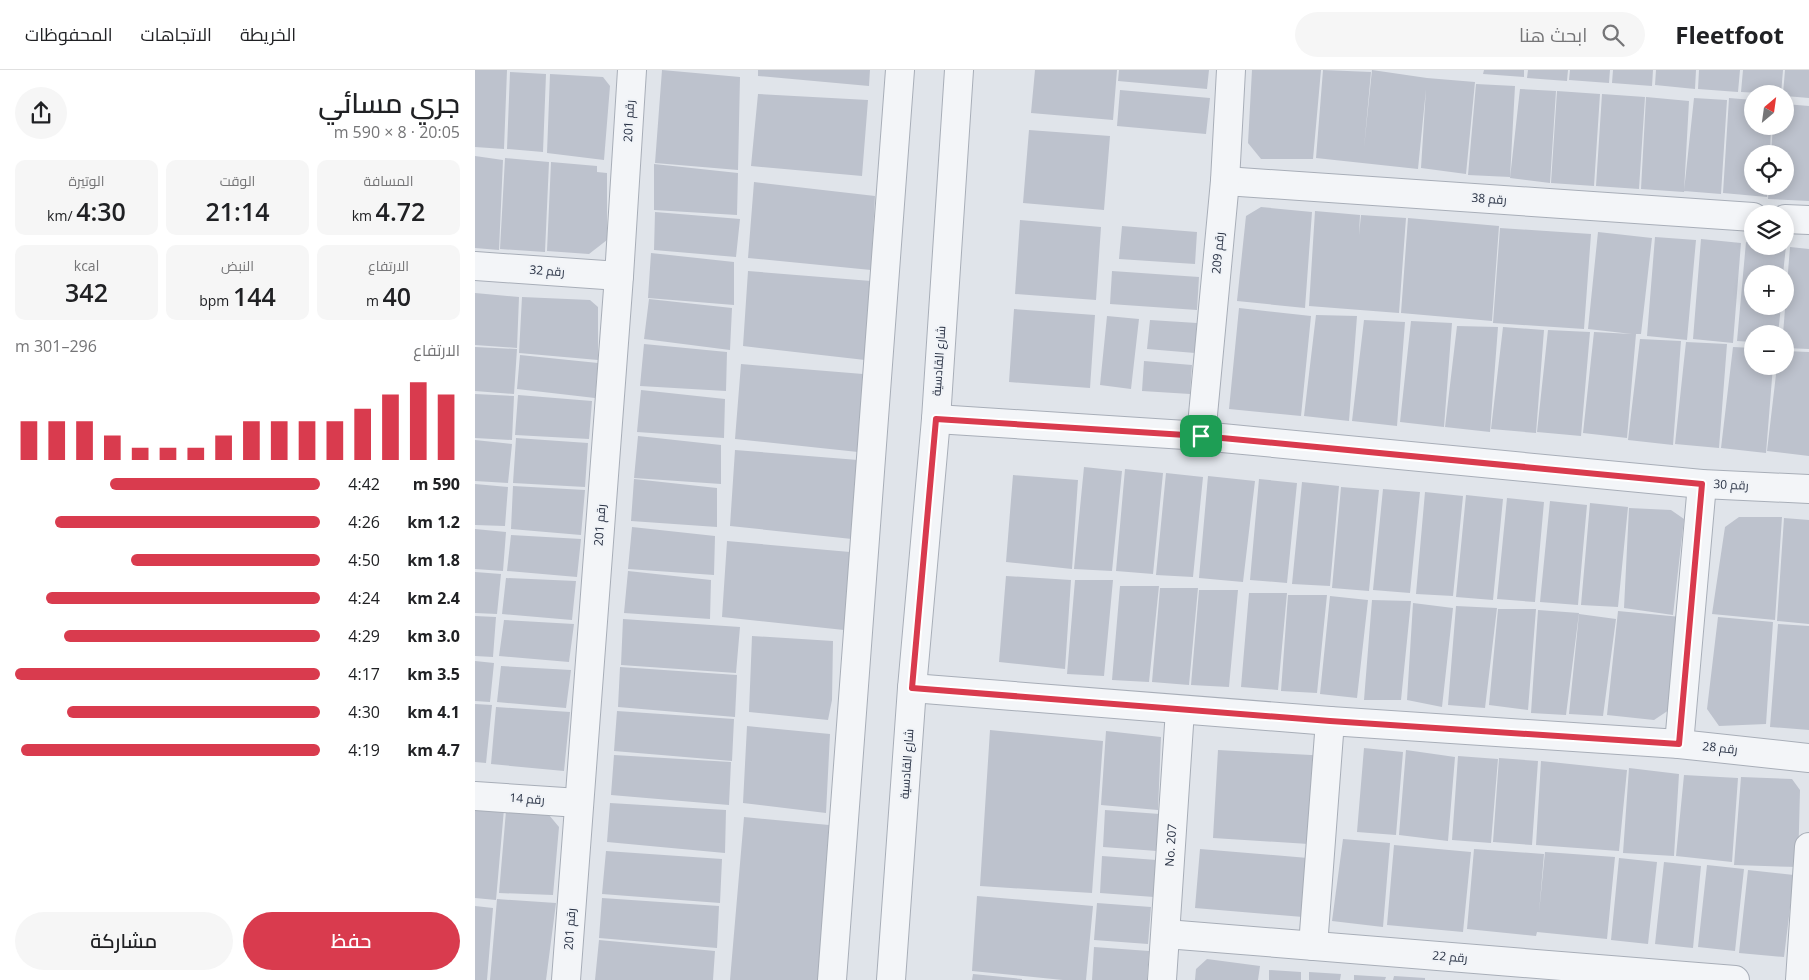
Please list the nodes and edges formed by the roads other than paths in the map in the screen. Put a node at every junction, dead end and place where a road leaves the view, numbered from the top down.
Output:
1 (632, 70) edge
2 (900, 70) edge
3 (959, 70) edge
4 (1231, 70) edge
5 (1225, 182) junction
6 (1744, 216) edge
7 (1794, 219) edge
8 (1809, 220) edge
9 (475, 266) edge
10 (619, 276) junction
11 (936, 419) junction
12 (1201, 436) junction
13 (1702, 484) junction
14 (1809, 489) edge
15 (912, 688) junction
16 (1180, 710) junction
17 (1330, 721) junction
18 (1679, 744) junction
19 (1809, 758) edge
20 (475, 796) edge
21 (579, 803) junction
22 (1809, 847) edge
23 (1166, 934) junction
24 (1313, 946) junction
25 (1673, 978) edge
26 (566, 980) edge
27 (832, 980) edge
28 (891, 980) edge
29 (1162, 980) edge
30 (1735, 980) edge
31 (1800, 980) edge

1 - 10 street, رقم 201
2 - 27 street
3 - 11 street, شارع القادسية
4 - 5 street, رقم 209
5 - 6 street, رقم 38
5 - 12 street, رقم 209
7 - 8 street
9 - 10 street, رقم 32
10 - 21 street, رقم 201
11 - 12 street, رقم 30
11 - 15 street, شارع القادسية
12 - 13 street, رقم 30
13 - 14 street, رقم 30
13 - 18 street
15 - 16 street, رقم 28
15 - 28 street, شارع القادسية
16 - 17 street, رقم 28
16 - 23 street, No. 207
17 - 18 street, رقم 28
17 - 24 street
18 - 19 street, رقم 28
20 - 21 street, رقم 14
21 - 26 street, رقم 201
22 - 31 street
23 - 24 street, رقم 22
23 - 29 street, No. 207
24 - 25 street, رقم 22
25 - 30 street, رقم 22

